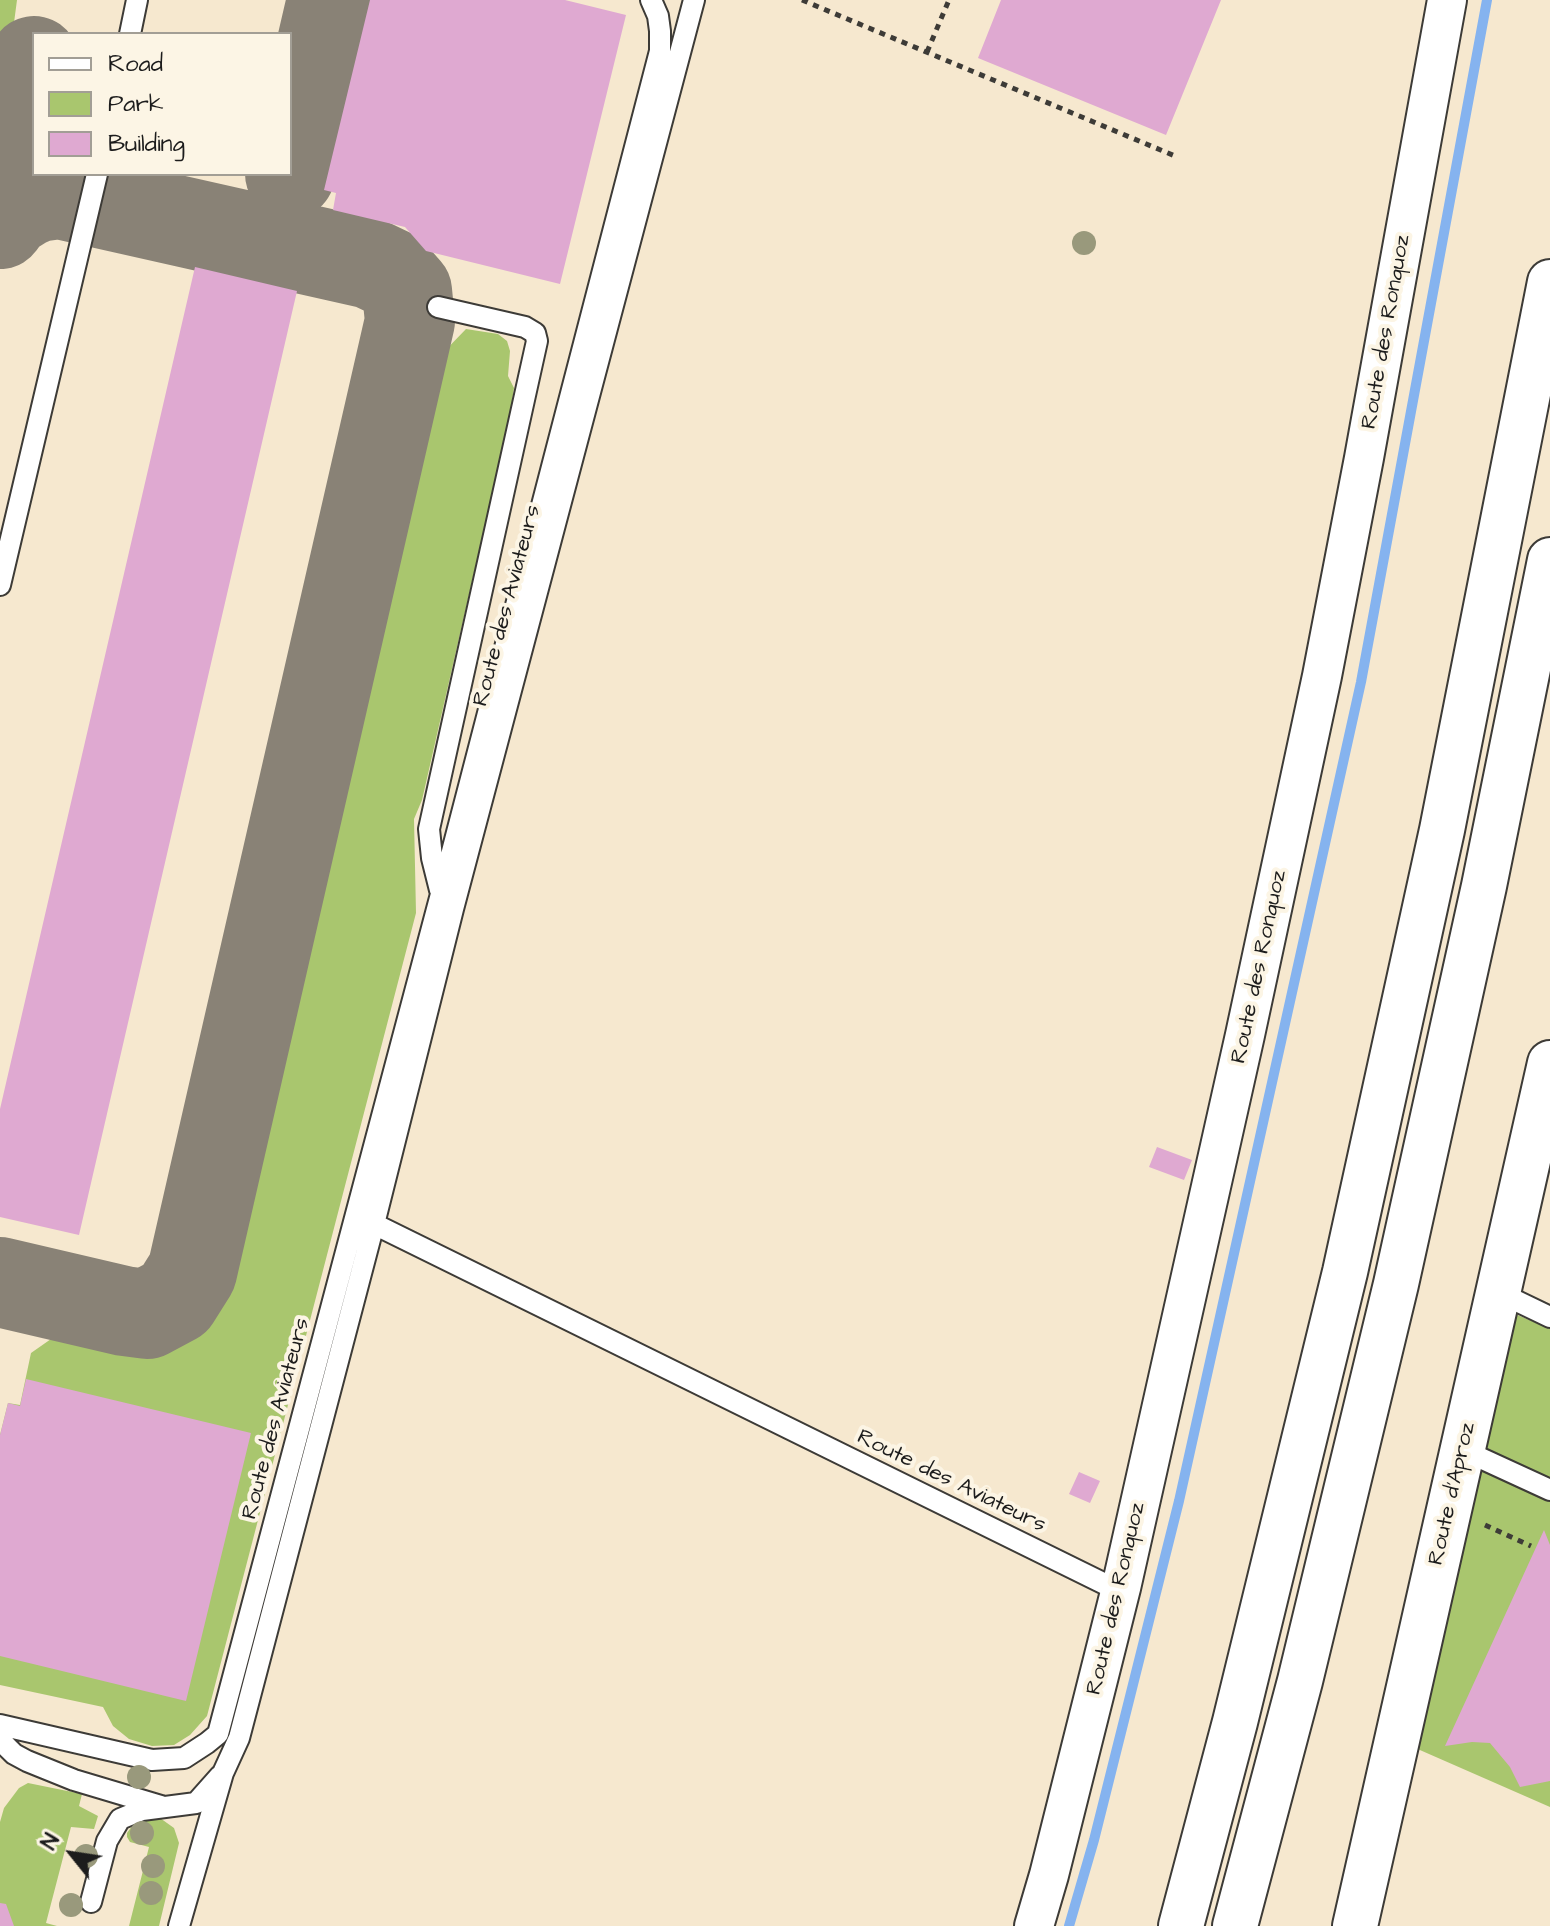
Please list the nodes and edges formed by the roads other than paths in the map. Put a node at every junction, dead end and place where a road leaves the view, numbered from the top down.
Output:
1 (137, 0) edge
2 (651, 0) edge
3 (694, 0) edge
4 (1447, 0) edge
5 (130, 32) edge
6 (97, 176) edge
7 (1550, 282) edge
8 (438, 307) dead end
9 (1550, 560) edge
10 (0, 585) edge
11 (441, 894) junction
12 (1550, 1063) edge
13 (374, 1224) junction
14 (1498, 1292) junction
15 (1550, 1317) edge
16 (1463, 1450) junction
17 (1550, 1490) edge
18 (1121, 1588) junction
19 (2, 1737) edge
20 (223, 1773) junction
21 (169, 1808) junction
22 (91, 1902) dead end
23 (179, 1926) edge
24 (1034, 1926) edge
25 (1181, 1926) edge
26 (1235, 1926) edge
27 (1355, 1926) edge

1 - 5 lane
2 - 11 lane, Route des Aviateurs
3 - 13 lane, Route des Aviateurs
4 - 18 street, Route des Ronquoz
6 - 10 lane
7 - 25 main road
8 - 11 lane
9 - 26 main road
11 - 19 lane, Route des Aviateurs
12 - 14 main road, Route d'Aproz
13 - 18 lane, Route des Aviateurs
13 - 20 lane, Route des Aviateurs
14 - 15 lane
14 - 16 main road, Route d'Aproz
16 - 17 lane
16 - 27 main road, Route d'Aproz
18 - 24 street, Route des Ronquoz
19 - 21 lane
20 - 21 lane
20 - 23 lane
21 - 22 lane

